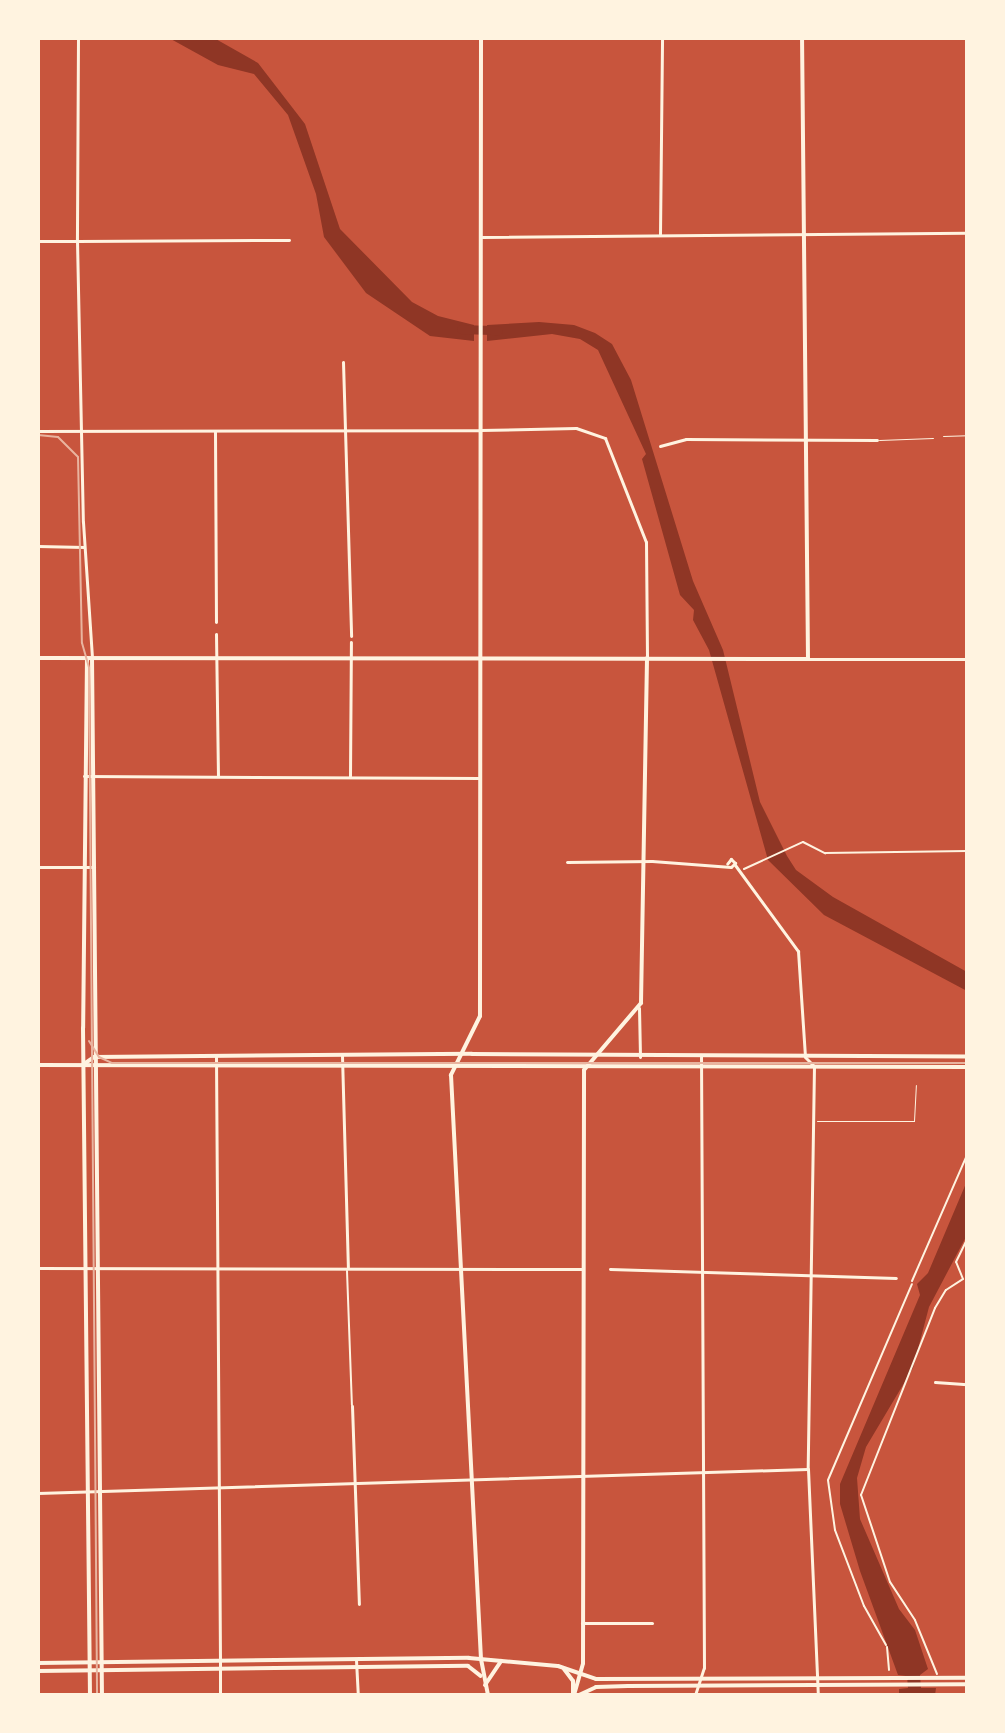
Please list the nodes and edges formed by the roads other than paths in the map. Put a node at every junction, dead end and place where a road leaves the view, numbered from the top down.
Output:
1 (78, 38) edge
2 (481, 38) edge
3 (662, 38) edge
4 (802, 38) edge
5 (803, 232) junction
6 (967, 233) edge
7 (660, 234) junction
8 (481, 237) junction
9 (289, 240) dead end
10 (38, 241) edge
11 (77, 241) junction
12 (343, 362) dead end
13 (480, 430) junction
14 (38, 431) edge
15 (82, 432) junction
16 (215, 432) junction
17 (345, 432) junction
18 (967, 435) edge
19 (943, 436) dead end
20 (933, 438) dead end
21 (877, 440) joint
22 (806, 441) junction
23 (660, 446) dead end
24 (38, 546) edge
25 (84, 547) junction
26 (216, 622) dead end
27 (216, 634) dead end
28 (351, 636) dead end
29 (351, 642) dead end
30 (479, 657) junction
31 (38, 658) edge
32 (89, 658) junction
33 (351, 658) junction
34 (647, 658) junction
35 (217, 659) junction
36 (808, 659) junction
37 (967, 659) edge
38 (84, 776) junction
39 (93, 776) junction
40 (218, 776) junction
41 (350, 776) junction
42 (480, 778) junction
43 (967, 851) edge
44 (643, 861) junction
45 (567, 862) dead end
46 (38, 867) edge
47 (84, 867) junction
48 (94, 867) junction
49 (744, 869) dead end
50 (639, 1008) junction
51 (460, 1054) junction
52 (216, 1056) junction
53 (342, 1056) junction
54 (94, 1057) junction
55 (575, 1057) junction
56 (596, 1057) junction
57 (640, 1057) junction
58 (701, 1057) junction
59 (805, 1057) junction
60 (958, 1057) junction
61 (967, 1057) edge
62 (84, 1064) junction
63 (589, 1064) junction
64 (38, 1065) edge
65 (342, 1065) junction
66 (454, 1065) junction
67 (701, 1065) junction
68 (216, 1066) junction
69 (814, 1066) junction
70 (94, 1067) junction
71 (958, 1067) junction
72 (967, 1067) edge
73 (583, 1068) junction
74 (916, 1085) dead end
75 (814, 1121) junction
76 (967, 1155) edge
77 (967, 1239) edge
78 (218, 1266) junction
79 (87, 1267) junction
80 (96, 1267) junction
81 (348, 1267) junction
82 (38, 1268) edge
83 (460, 1269) junction
84 (583, 1269) junction
85 (610, 1269) dead end
86 (702, 1270) junction
87 (814, 1273) junction
88 (896, 1278) dead end
89 (935, 1382) dead end
90 (967, 1384) edge
91 (352, 1406) joint
92 (808, 1469) junction
93 (704, 1471) junction
94 (582, 1474) junction
95 (473, 1478) junction
96 (354, 1483) junction
97 (219, 1488) junction
98 (87, 1492) junction
99 (99, 1492) junction
100 (38, 1493) edge
101 (359, 1604) dead end
102 (582, 1623) junction
103 (652, 1623) dead end
104 (481, 1659) junction
105 (356, 1660) junction
106 (220, 1661) junction
107 (501, 1661) junction
108 (89, 1662) junction
109 (100, 1662) junction
110 (38, 1663) edge
111 (558, 1666) junction
112 (356, 1668) junction
113 (220, 1669) junction
114 (89, 1670) junction
115 (100, 1670) junction
116 (889, 1670) dead end
117 (38, 1671) edge
118 (582, 1674) junction
119 (818, 1676) junction
120 (482, 1678) junction
121 (687, 1679) junction
122 (700, 1679) junction
123 (935, 1679) junction
124 (896, 1681) junction
125 (967, 1681) edge
126 (818, 1683) junction
127 (628, 1686) junction
128 (695, 1686) junction
129 (485, 1689) junction
130 (90, 1695) edge
131 (102, 1695) edge
132 (220, 1695) edge
133 (358, 1695) edge
134 (488, 1695) edge
135 (575, 1695) edge
136 (628, 1695) edge
137 (695, 1695) edge
138 (818, 1695) edge

1 - 11 street
2 - 8 main road
3 - 7 street
4 - 5 main road
5 - 6 street
5 - 7 street
5 - 22 main road
7 - 8 street
8 - 13 main road
9 - 11 street
10 - 11 street
11 - 15 street
12 - 17 street
13 - 17 street
13 - 30 main road
13 - 34 street
14 - 15 street
15 - 16 street
15 - 25 street
16 - 17 street
16 - 26 street
17 - 28 street
18 - 19 lane
20 - 21 lane
21 - 22 street
22 - 23 street
22 - 36 main road
24 - 25 street
25 - 32 street
27 - 35 street
29 - 33 street
30 - 33 main road
30 - 34 main road
30 - 42 main road
31 - 32 main road
32 - 35 main road
32 - 38 main road
32 - 39 main road
33 - 35 main road
33 - 41 street
34 - 36 main road
34 - 44 main road
35 - 40 street
36 - 37 street
38 - 39 street
38 - 47 main road
39 - 40 street
39 - 48 main road
40 - 41 street
41 - 42 street
42 - 51 main road
43 - 49 street
44 - 45 street
44 - 50 main road
44 - 59 street
46 - 47 street
47 - 48 street
47 - 62 main road
48 - 54 main road
50 - 56 main road
50 - 57 street
51 - 53 main road
51 - 55 main road
51 - 66 main road
52 - 53 main road
52 - 54 main road
52 - 68 street
53 - 65 street
54 - 62 main road
54 - 70 main road
55 - 56 main road
55 - 73 main road
56 - 57 main road
56 - 63 main road
57 - 58 main road
58 - 59 main road
58 - 67 street
59 - 60 main road
59 - 69 street
60 - 61 main road
60 - 71 main road
62 - 64 main road
62 - 70 main road
62 - 79 main road
63 - 67 main road
63 - 73 main road
65 - 66 main road
65 - 68 main road
65 - 81 street
66 - 73 main road
66 - 83 main road
67 - 69 main road
67 - 86 street
68 - 70 main road
68 - 78 street
69 - 71 main road
69 - 75 street
70 - 80 main road
71 - 72 main road
73 - 84 main road
74 - 75 lane
75 - 87 street
76 - 116 street
77 - 123 street
78 - 80 street
78 - 81 street
78 - 97 street
79 - 80 street
79 - 82 street
79 - 98 main road
80 - 99 main road
81 - 83 street
81 - 91 street
83 - 84 street
83 - 95 main road
84 - 94 main road
85 - 86 street
86 - 87 street
86 - 93 street
87 - 88 street
87 - 92 street
89 - 90 street
91 - 96 street
92 - 93 street
92 - 119 street
93 - 94 street
93 - 122 street
94 - 95 street
94 - 102 main road
95 - 96 street
95 - 104 main road
96 - 97 street
96 - 101 street
97 - 99 street
97 - 106 street
98 - 99 street
98 - 100 street
98 - 108 main road
99 - 109 main road
102 - 103 street
102 - 118 main road
104 - 105 main road
104 - 107 main road
104 - 120 main road
105 - 106 main road
105 - 112 street
106 - 109 main road
106 - 113 street
107 - 111 main road
107 - 129 main road
108 - 109 main road
108 - 110 main road
108 - 114 main road
109 - 115 main road
111 - 118 main road
111 - 135 main road
112 - 113 main road
112 - 120 main road
112 - 133 street
113 - 115 main road
113 - 132 street
114 - 115 main road
114 - 117 main road
114 - 130 main road
115 - 131 main road
118 - 121 main road
118 - 135 main road
119 - 122 main road
119 - 124 main road
119 - 126 street
120 - 129 main road
121 - 122 main road
121 - 128 street
122 - 128 street
123 - 124 main road
123 - 125 main road
124 - 126 main road
126 - 128 main road
126 - 138 street
127 - 128 main road
127 - 135 main road
127 - 136 street
128 - 137 street
129 - 134 main road

